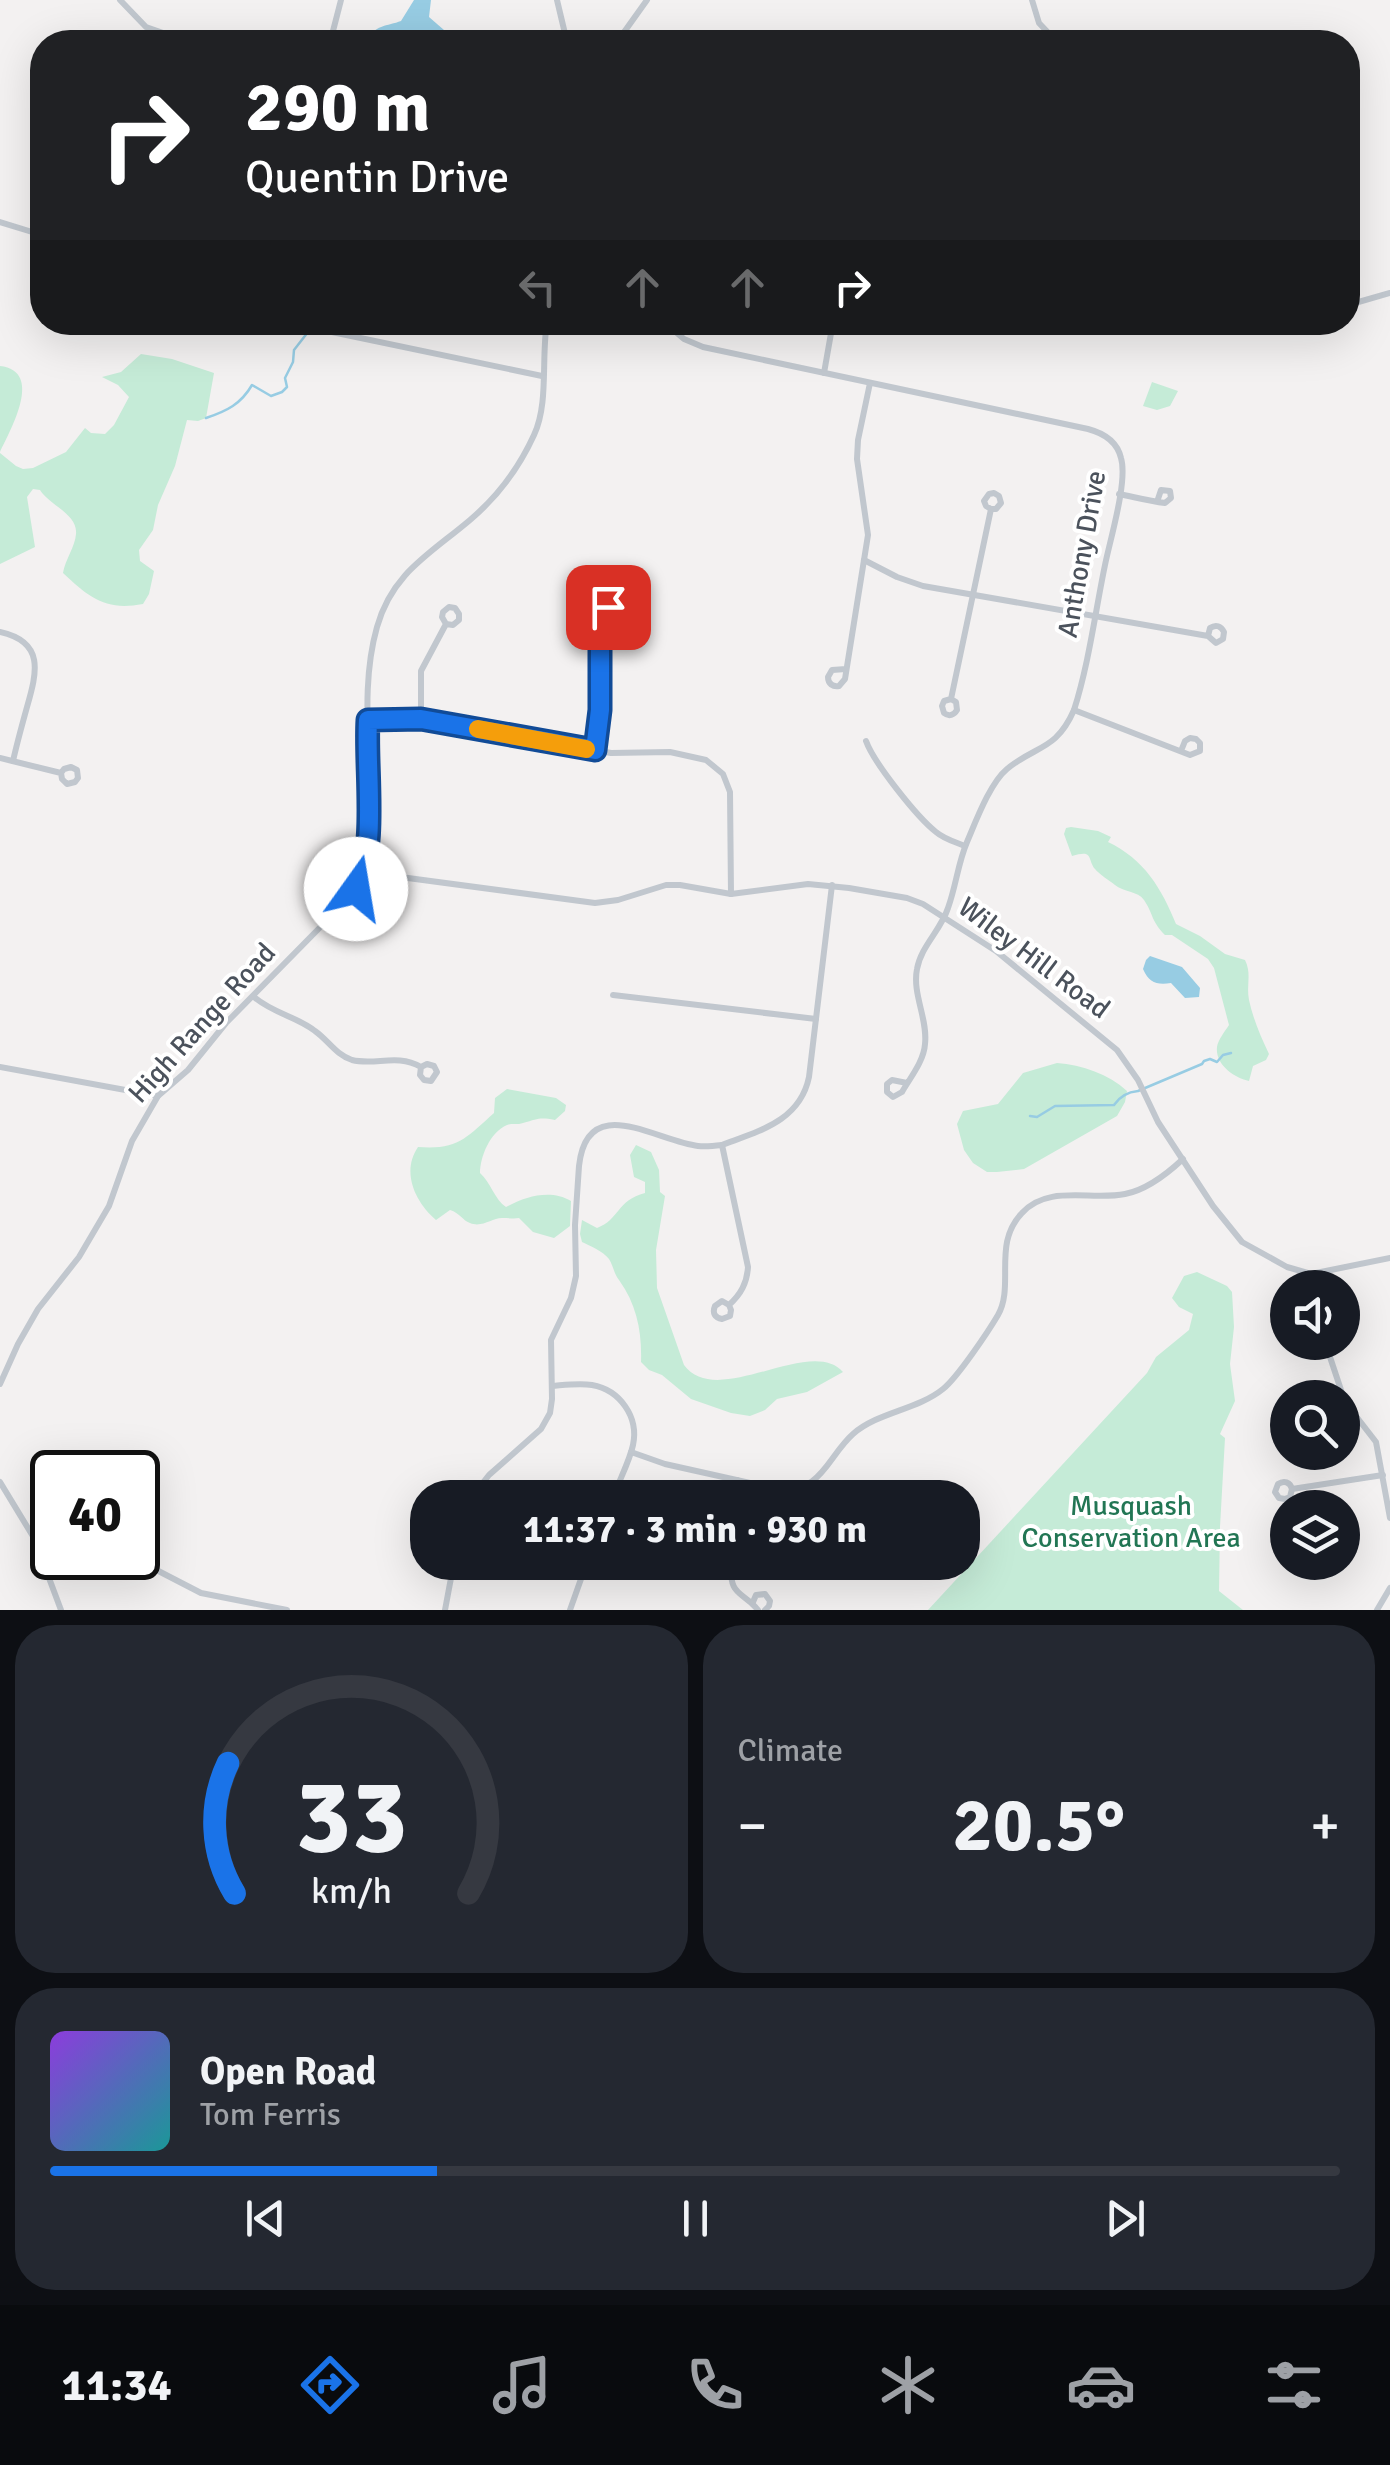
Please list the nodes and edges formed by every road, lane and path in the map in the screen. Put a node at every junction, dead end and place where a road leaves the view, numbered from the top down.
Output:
1 (120, 0) edge
2 (342, 0) edge
3 (558, 0) edge
4 (647, 0) edge
5 (1032, 0) edge
6 (155, 30) edge
7 (333, 30) edge
8 (565, 30) edge
9 (626, 30) edge
10 (1046, 30) edge
11 (0, 222) edge
12 (30, 231) edge
13 (1390, 293) edge
14 (1360, 302) edge
15 (346, 335) edge
16 (546, 335) edge
17 (679, 335) edge
18 (831, 335) edge
19 (824, 373) junction
20 (542, 376) junction
21 (870, 383) junction
22 (1119, 494) junction
23 (1157, 502) dead end
24 (991, 509) dead end
25 (864, 560) junction
26 (973, 594) junction
27 (1094, 616) junction
28 (600, 620) dead end
29 (446, 624) dead end
30 (0, 632) edge
31 (1208, 636) dead end
32 (846, 670) dead end
33 (951, 699) dead end
34 (1074, 710) junction
35 (421, 719) junction
36 (368, 720) junction
37 (866, 742) dead end
38 (595, 750) junction
39 (1180, 751) dead end
40 (0, 758) edge
41 (12, 761) junction
42 (61, 774) dead end
43 (965, 846) junction
44 (364, 872) junction
45 (832, 885) junction
46 (731, 894) junction
47 (944, 917) junction
48 (613, 994) dead end
49 (254, 997) junction
50 (816, 1019) junction
51 (0, 1067) edge
52 (421, 1068) dead end
53 (907, 1083) dead end
54 (158, 1096) junction
55 (722, 1145) junction
56 (1183, 1159) junction
57 (1390, 1258) edge
58 (1297, 1270) edge
59 (1331, 1270) edge
60 (730, 1304) dead end
61 (1330, 1360) edge
62 (0, 1384) edge
63 (552, 1386) junction
64 (631, 1452) junction
65 (1383, 1475) junction
66 (485, 1480) edge
67 (620, 1480) edge
68 (737, 1480) edge
69 (812, 1480) edge
70 (0, 1482) edge
71 (1292, 1489) dead end
72 (1390, 1518) edge
73 (30, 1531) edge
74 (160, 1572) edge
75 (50, 1580) edge
76 (451, 1580) edge
77 (581, 1580) edge
78 (732, 1580) edge
79 (1390, 1588) edge
80 (759, 1607) edge
81 (61, 1610) edge
82 (286, 1610) edge
83 (445, 1610) edge
84 (570, 1610) edge
85 (1378, 1610) edge

1 - 6 street
2 - 7 street
3 - 8 street
4 - 9 street
5 - 10 street
11 - 12 street
13 - 14 street
15 - 20 street
16 - 20 street
17 - 19 street, Anthony Drive
18 - 19 street
19 - 21 street, Anthony Drive
20 - 36 street
21 - 22 street, Anthony Drive
21 - 25 street
22 - 23 street
22 - 27 street, Anthony Drive
24 - 26 street
25 - 26 street
25 - 32 street
26 - 27 street
26 - 33 street
27 - 31 street
27 - 34 street, Anthony Drive
28 - 38 street
29 - 35 street
30 - 41 street
34 - 39 street
34 - 43 street, Anthony Drive
35 - 36 street
35 - 38 street
36 - 44 street
37 - 43 street
38 - 46 street
40 - 41 street
41 - 42 street
43 - 47 street, Anthony Drive
44 - 46 street, Wiley Hill Road
44 - 49 street, High Range Road
45 - 46 street, Wiley Hill Road
45 - 47 street, Wiley Hill Road
45 - 50 street
47 - 53 street, Anthony Drive
47 - 56 street, Wiley Hill Road
48 - 50 street
49 - 52 street
49 - 54 street, High Range Road
50 - 55 street
51 - 54 street
54 - 62 street, High Range Road
55 - 60 street
55 - 63 street
56 - 58 street, Wiley Hill Road
56 - 69 street
57 - 59 street
61 - 65 street
63 - 64 street
63 - 66 street
64 - 67 street
64 - 68 street
65 - 71 street
65 - 72 street
70 - 73 street
74 - 82 street
75 - 81 street
76 - 83 street
77 - 84 street
78 - 80 street
79 - 85 street

